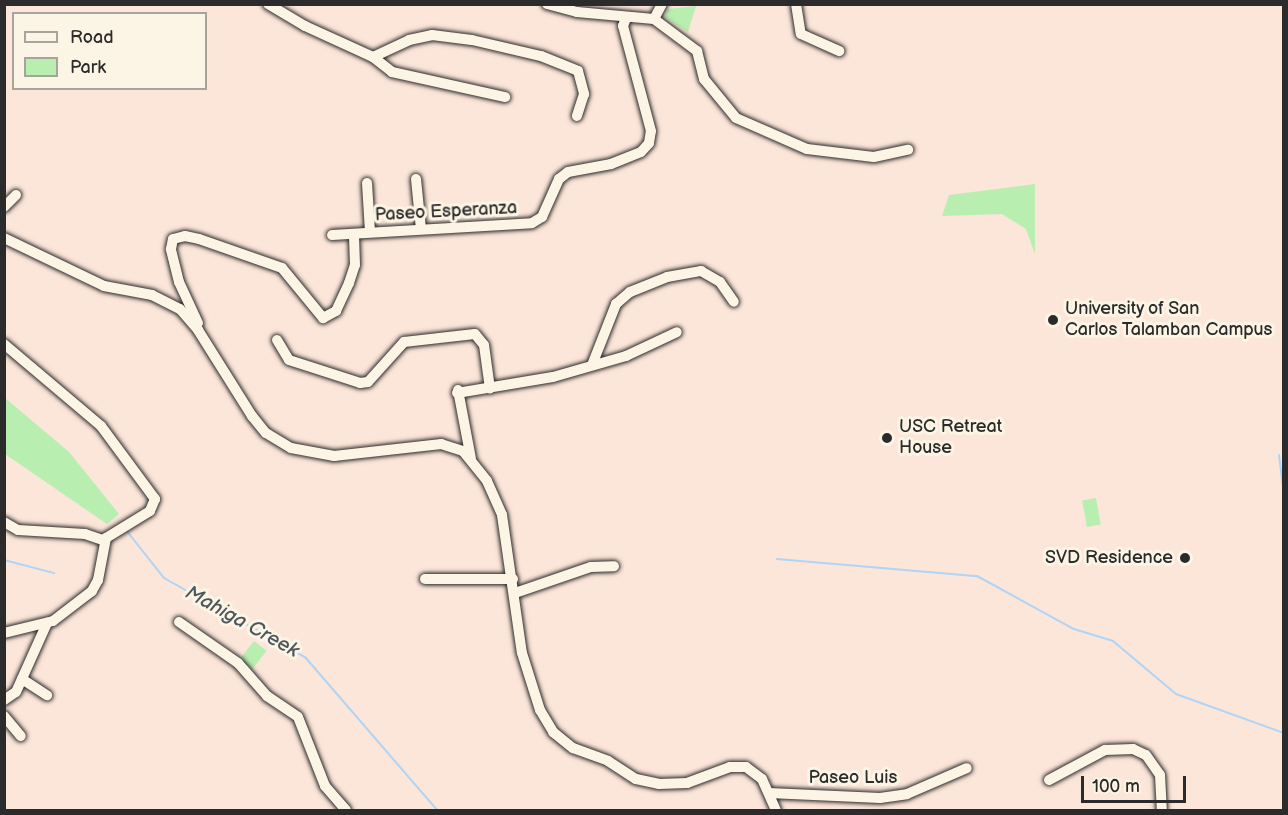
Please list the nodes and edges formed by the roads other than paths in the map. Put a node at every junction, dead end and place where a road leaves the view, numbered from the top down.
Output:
1 (268, 4) edge
2 (547, 4) edge
3 (662, 4) edge
4 (796, 4) edge
5 (626, 18) junction
6 (654, 20) junction
7 (839, 51) dead end
8 (373, 57) junction
9 (505, 97) dead end
10 (577, 116) dead end
11 (908, 150) dead end
12 (416, 179) dead end
13 (367, 183) dead end
14 (16, 195) dead end
15 (4, 207) edge
16 (421, 229) junction
17 (370, 232) junction
18 (332, 234) dead end
19 (354, 235) junction
20 (4, 238) edge
21 (734, 302) dead end
22 (198, 330) junction
23 (677, 332) dead end
24 (277, 340) dead end
25 (4, 344) edge
26 (592, 365) junction
27 (490, 389) junction
28 (471, 459) junction
29 (4, 522) edge
30 (105, 541) junction
31 (614, 566) dead end
32 (425, 579) dead end
33 (513, 579) junction
34 (515, 593) junction
35 (179, 622) dead end
36 (47, 623) junction
37 (4, 633) edge
38 (22, 679) junction
39 (47, 695) dead end
40 (4, 700) edge
41 (4, 716) edge
42 (21, 736) dead end
43 (967, 768) dead end
44 (1049, 780) dead end
45 (769, 793) junction
46 (346, 810) edge
47 (776, 810) edge
48 (1161, 810) edge

1 - 8 street
2 - 5 street
3 - 6 street
4 - 7 street
5 - 6 street
5 - 16 street, Paseo Esperanza
6 - 11 street
8 - 9 street
8 - 10 street
12 - 16 street
13 - 17 street
14 - 15 street
16 - 17 street, Paseo Esperanza
17 - 19 street, Paseo Esperanza
18 - 19 street, Paseo Esperanza
19 - 22 street
20 - 22 street
21 - 26 street
22 - 28 street
23 - 26 street
24 - 27 street
25 - 30 street
26 - 27 street
27 - 28 street
28 - 33 street
29 - 30 street
30 - 36 street
31 - 34 street
32 - 33 street
33 - 34 street
34 - 45 street
35 - 46 street
36 - 37 street
36 - 38 street
38 - 39 street
38 - 40 street
41 - 42 street
43 - 45 street, Paseo Luis
44 - 48 street
45 - 47 street

